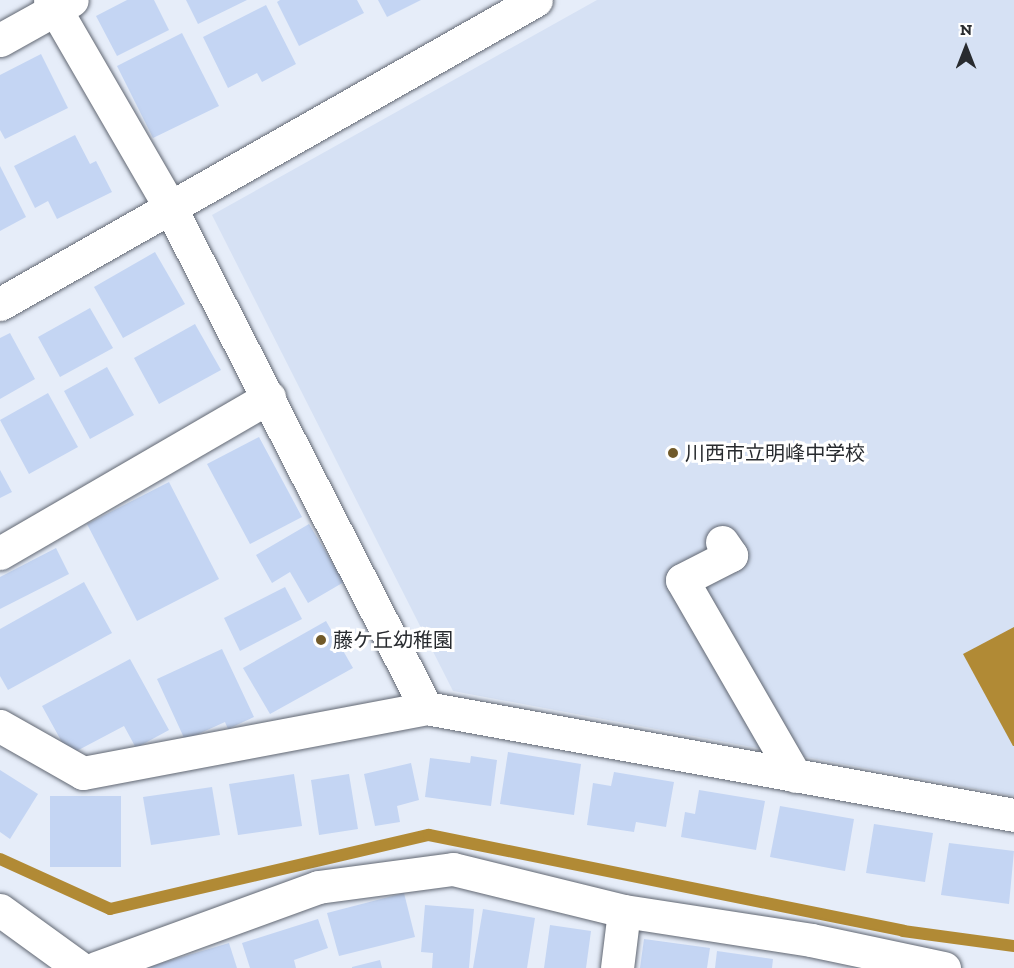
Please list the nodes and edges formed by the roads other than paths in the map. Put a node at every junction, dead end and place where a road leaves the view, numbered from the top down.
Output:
1 (536, 0) edge
2 (59, 3) edge
3 (0, 40) edge
4 (171, 209) junction
5 (0, 304) edge
6 (269, 397) junction
7 (722, 542) dead end
8 (0, 553) edge
9 (426, 708) junction
10 (0, 726) edge
11 (795, 776) junction
12 (1014, 815) edge
13 (0, 910) edge
14 (624, 911) junction
15 (80, 968) edge
16 (96, 968) edge
17 (617, 968) edge
18 (944, 968) edge

1 - 4 street
2 - 3 street
2 - 4 street
4 - 5 street
4 - 6 street
6 - 8 street
6 - 9 street
7 - 11 street
9 - 10 street
9 - 11 street
11 - 12 street
13 - 15 street
14 - 16 street
14 - 17 street
14 - 18 street

